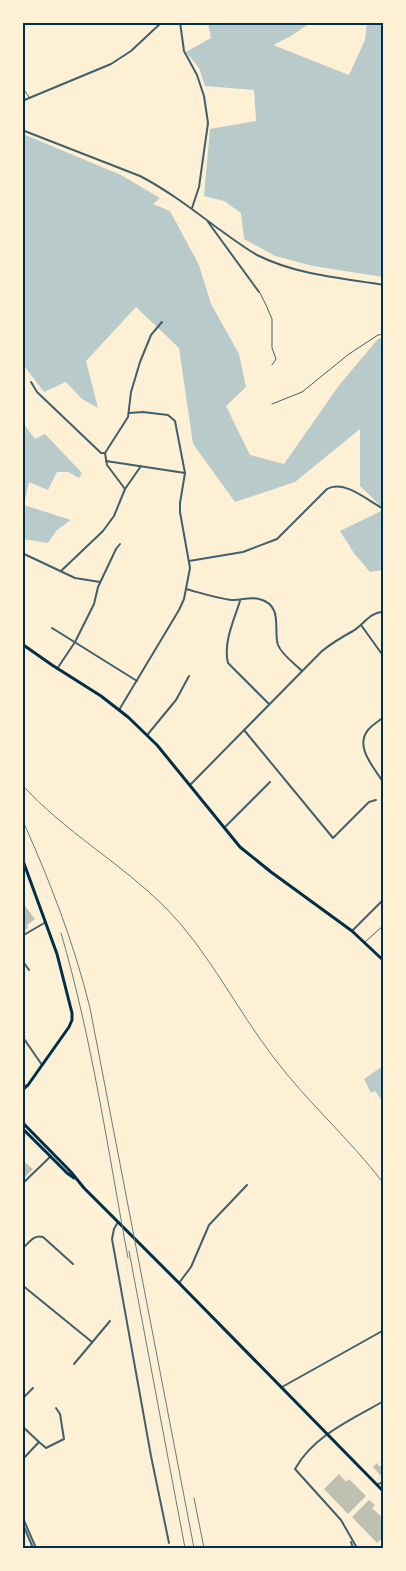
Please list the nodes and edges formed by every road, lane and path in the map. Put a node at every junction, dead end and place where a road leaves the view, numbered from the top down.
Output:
1 (162, 22) edge
2 (180, 22) edge
3 (22, 87) edge
4 (30, 98) junction
5 (22, 101) edge
6 (22, 130) edge
7 (192, 209) junction
8 (207, 220) junction
9 (384, 285) edge
10 (259, 292) joint
11 (162, 322) dead end
12 (384, 334) edge
13 (272, 365) dead end
14 (31, 382) dead end
15 (272, 404) dead end
16 (129, 412) junction
17 (105, 453) junction
18 (106, 461) junction
19 (141, 466) junction
20 (185, 473) junction
21 (124, 489) junction
22 (384, 509) edge
23 (120, 544) dead end
24 (22, 553) edge
25 (189, 561) junction
26 (61, 571) junction
27 (100, 582) junction
28 (186, 589) junction
29 (240, 600) junction
30 (384, 612) edge
31 (361, 625) junction
32 (52, 628) dead end
33 (75, 642) junction
34 (22, 644) edge
35 (384, 657) edge
36 (57, 669) junction
37 (302, 671) junction
38 (189, 676) dead end
39 (138, 681) junction
40 (269, 704) junction
41 (120, 710) junction
42 (384, 717) edge
43 (244, 730) junction
44 (148, 734) junction
45 (381, 779) dead end
46 (270, 782) dead end
47 (190, 785) junction
48 (376, 800) dead end
49 (224, 828) junction
50 (22, 858) edge
51 (384, 899) edge
52 (46, 922) junction
53 (384, 925) edge
54 (352, 931) junction
55 (22, 936) edge
56 (365, 943) junction
57 (22, 960) edge
58 (384, 961) edge
59 (29, 970) dead end
60 (22, 1036) edge
61 (42, 1065) junction
62 (23, 1089) edge
63 (22, 1122) edge
64 (22, 1128) edge
65 (52, 1155) junction
66 (22, 1184) edge
67 (247, 1185) dead end
68 (118, 1222) junction
69 (22, 1249) edge
70 (73, 1264) dead end
71 (179, 1283) junction
72 (22, 1285) edge
73 (110, 1321) dead end
74 (384, 1330) edge
75 (92, 1342) junction
76 (74, 1364) dead end
77 (282, 1387) junction
78 (33, 1388) dead end
79 (22, 1399) edge
80 (384, 1401) edge
81 (56, 1408) dead end
82 (22, 1426) edge
83 (327, 1434) junction
84 (39, 1442) junction
85 (22, 1460) edge
86 (384, 1481) edge
87 (377, 1485) junction
88 (384, 1492) edge
89 (22, 1516) edge
90 (22, 1522) edge
91 (350, 1537) junction
92 (169, 1543) dead end
93 (34, 1548) edge
94 (353, 1548) edge
95 (357, 1548) edge

1 - 4 street
2 - 7 street
3 - 4 lane
4 - 5 street
6 - 7 street
7 - 8 street
8 - 9 street
8 - 10 street
10 - 13 lane
11 - 16 street
12 - 15 lane
14 - 17 street
16 - 17 street
16 - 20 street
17 - 18 street
18 - 19 street
18 - 21 street
19 - 20 street
19 - 21 street
20 - 25 street
21 - 26 street
22 - 25 street
23 - 27 street
24 - 26 street
25 - 28 street
26 - 27 street
27 - 33 street
28 - 29 street
28 - 39 street
29 - 37 street
29 - 40 street
30 - 31 street
31 - 35 street
31 - 37 street
32 - 33 street
33 - 36 street
33 - 39 street
34 - 36 main road
36 - 41 main road
37 - 40 street
38 - 44 street
39 - 41 street
40 - 43 street
41 - 44 main road
42 - 45 street
43 - 47 street
43 - 48 street
44 - 47 main road
46 - 49 street
47 - 49 main road
49 - 54 main road
50 - 52 main road
51 - 54 street
52 - 55 street
52 - 61 main road
53 - 56 lane
54 - 56 main road
56 - 58 main road
57 - 59 street
60 - 61 street
61 - 62 main road
63 - 65 main road
64 - 65 main road
65 - 66 street
65 - 68 main road
67 - 71 street
68 - 71 main road
68 - 92 street
69 - 70 street
71 - 77 main road
72 - 75 street
73 - 75 street
74 - 77 street
75 - 76 street
77 - 83 main road
78 - 79 street
80 - 83 street
81 - 84 street
82 - 84 street
83 - 87 main road
83 - 91 street
84 - 85 street
86 - 87 street
87 - 88 main road
89 - 93 street
90 - 93 street
91 - 94 street
91 - 95 street

